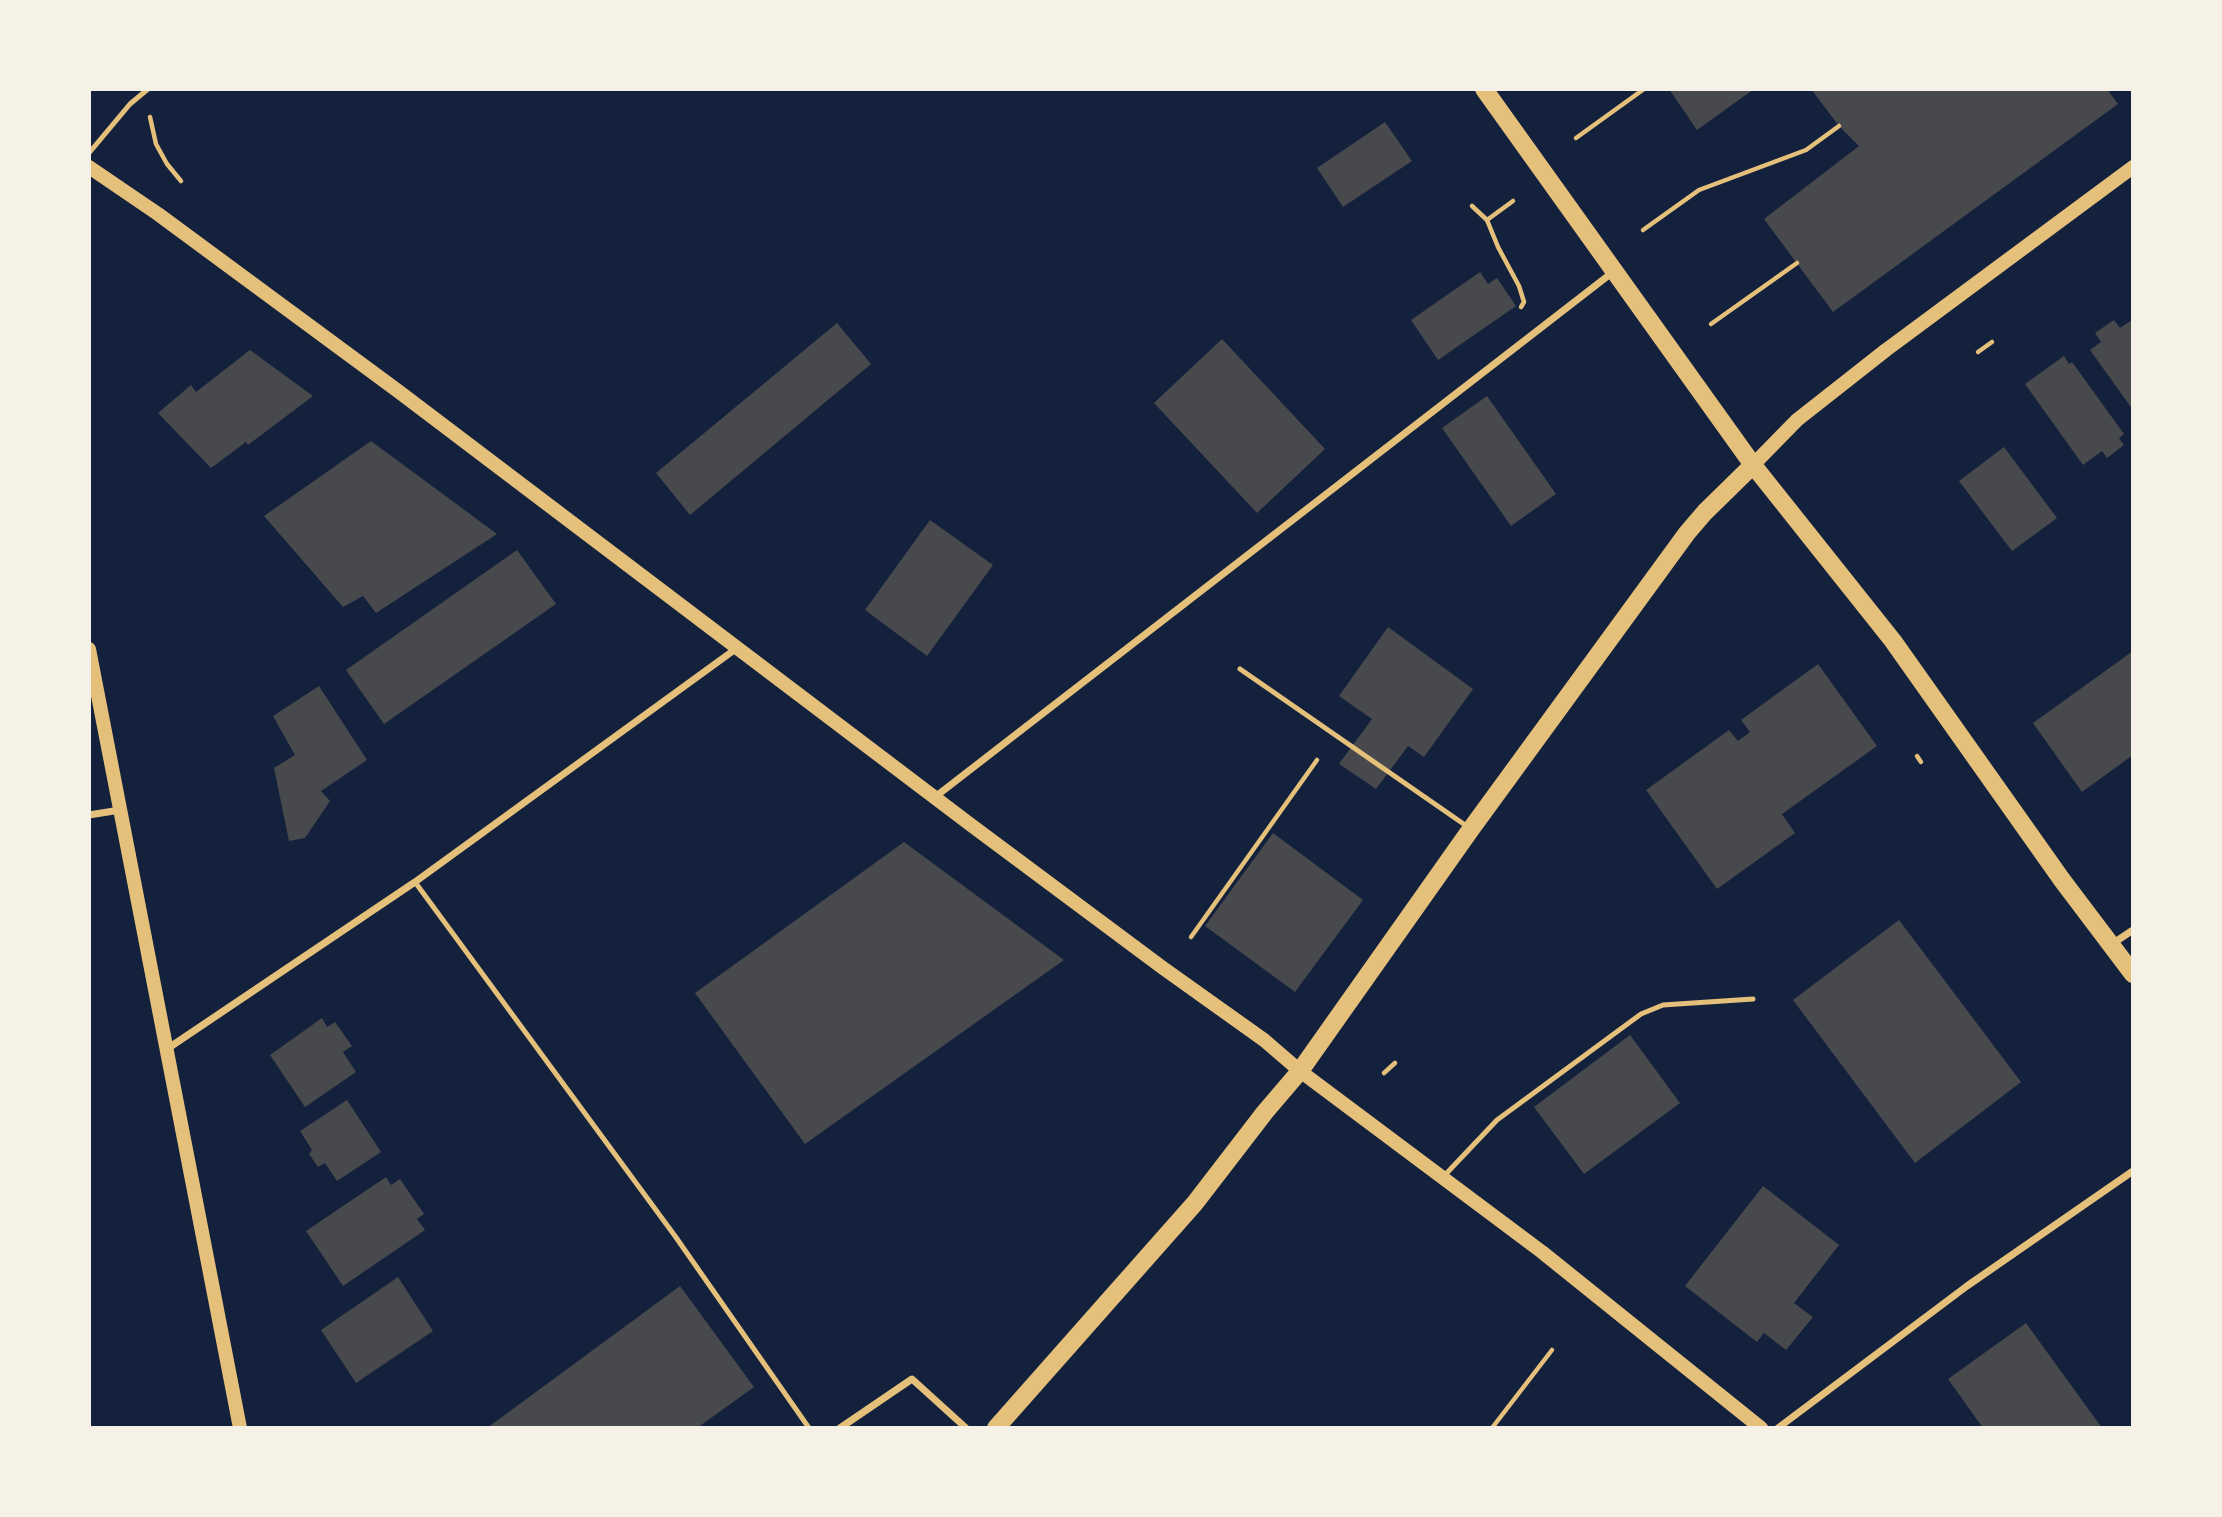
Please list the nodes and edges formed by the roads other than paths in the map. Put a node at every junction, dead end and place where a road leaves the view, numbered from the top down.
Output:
1 (1484, 89) edge
2 (148, 90) edge
3 (89, 153) edge
4 (89, 167) edge
5 (2133, 167) edge
6 (1613, 272) junction
7 (1753, 465) junction
8 (737, 648) junction
9 (89, 649) edge
10 (1240, 669) dead end
11 (934, 797) junction
12 (122, 809) junction
13 (89, 815) edge
14 (1471, 829) junction
15 (415, 882) junction
16 (2133, 930) edge
17 (2112, 945) junction
18 (2133, 974) edge
19 (1754, 999) dead end
20 (167, 1049) junction
21 (1300, 1071) junction
22 (2133, 1171) edge
23 (1443, 1177) junction
24 (240, 1428) edge
25 (809, 1428) edge
26 (840, 1428) edge
27 (967, 1428) edge
28 (996, 1428) edge
29 (1761, 1428) edge
30 (1778, 1428) edge

1 - 6 main road
2 - 3 lane
4 - 8 main road
5 - 7 main road
6 - 7 main road
6 - 11 street
7 - 14 main road
7 - 17 main road
8 - 11 main road
8 - 15 street
9 - 12 main road
10 - 14 lane
11 - 21 main road
12 - 13 street
12 - 20 main road
14 - 21 main road
15 - 20 street
15 - 25 lane
16 - 17 street
17 - 18 main road
19 - 23 lane
20 - 24 main road
21 - 23 main road
21 - 28 main road
22 - 30 street
23 - 29 main road
26 - 27 street

